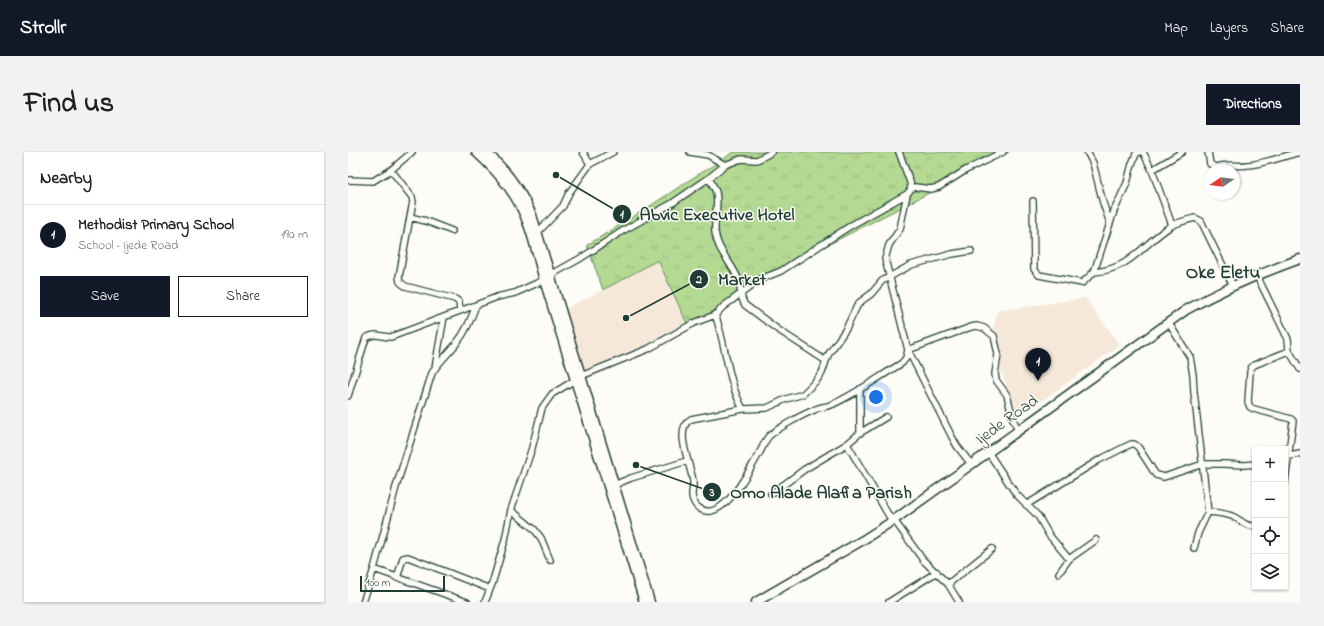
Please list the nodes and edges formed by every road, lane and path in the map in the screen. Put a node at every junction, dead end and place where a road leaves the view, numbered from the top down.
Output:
1 (412, 152) edge
2 (476, 152) edge
3 (486, 152) edge
4 (583, 152) edge
5 (613, 152) edge
6 (690, 152) edge
7 (772, 152) edge
8 (899, 152) edge
9 (1003, 152) edge
10 (1087, 152) edge
11 (1139, 152) edge
12 (1143, 152) edge
13 (1182, 152) edge
14 (1208, 152) edge
15 (1300, 152) edge
16 (590, 164) junction
17 (725, 164) junction
18 (390, 170) junction
19 (1152, 170) junction
20 (709, 178) junction
21 (348, 180) edge
22 (913, 188) junction
23 (907, 194) junction
24 (1033, 201) dead end
25 (410, 217) junction
26 (1110, 223) junction
27 (1172, 225) junction
28 (452, 231) dead end
29 (537, 233) junction
30 (971, 252) dead end
31 (1300, 259) edge
32 (1094, 272) junction
33 (889, 276) junction
34 (1257, 276) junction
35 (547, 278) junction
36 (1233, 286) junction
37 (741, 293) junction
38 (476, 305) junction
39 (460, 310) junction
40 (715, 314) junction
41 (444, 317) junction
42 (1168, 322) junction
43 (908, 350) junction
44 (1289, 351) junction
45 (826, 361) junction
46 (435, 368) junction
47 (1300, 369) edge
48 (578, 378) junction
49 (860, 388) junction
50 (348, 396) edge
51 (743, 409) junction
52 (886, 417) dead end
53 (1018, 430) junction
54 (860, 433) junction
55 (847, 444) junction
56 (1288, 447) edge
57 (988, 452) junction
58 (1300, 454) edge
59 (1288, 457) edge
60 (687, 461) junction
61 (971, 464) junction
62 (1202, 464) junction
63 (1252, 464) edge
64 (614, 485) junction
65 (771, 494) dead end
66 (1026, 505) junction
67 (511, 510) junction
68 (1208, 512) junction
69 (894, 520) junction
70 (1252, 526) edge
71 (1096, 540) dead end
72 (1194, 548) dead end
73 (992, 549) dead end
74 (1070, 559) junction
75 (550, 560) dead end
76 (374, 569) junction
77 (937, 572) junction
78 (1059, 573) dead end
79 (397, 578) junction
80 (948, 584) junction
81 (490, 589) junction
82 (363, 602) edge
83 (466, 602) edge
84 (485, 602) edge
85 (644, 602) edge
86 (650, 602) edge
87 (756, 602) edge
88 (889, 602) edge
89 (958, 602) edge

1 - 18 street
2 - 35 main road
3 - 29 main road
4 - 16 street
5 - 16 street
6 - 17 street
7 - 17 street
8 - 22 street
9 - 22 street
10 - 26 street
11 - 26 street
12 - 19 street
13 - 19 street
14 - 15 street
16 - 29 street
17 - 20 street
18 - 21 street
18 - 25 street
19 - 27 street
20 - 35 street
20 - 37 street
22 - 23 street
23 - 33 street
23 - 37 street
24 - 32 street
25 - 28 street
25 - 39 street
26 - 32 street
27 - 32 street
27 - 36 street
29 - 35 main road
30 - 33 street
31 - 34 main road, Ijede Road
33 - 43 street
33 - 45 street
34 - 36 main road, Ijede Road
34 - 44 street
35 - 38 street
35 - 48 main road
36 - 42 main road, Ijede Road
37 - 40 street
37 - 45 street
38 - 39 street
38 - 46 street
39 - 41 street
40 - 48 street
40 - 51 street
41 - 46 street
41 - 50 street
42 - 53 main road, Ijede Road
42 - 62 street
43 - 49 street
43 - 53 street
43 - 61 street
44 - 47 street
44 - 56 street
45 - 51 street
46 - 76 street
48 - 64 main road
48 - 67 street
48 - 85 main road
49 - 54 street
49 - 60 street
51 - 60 street
52 - 54 street
53 - 57 main road, Ijede Road
54 - 55 street
55 - 65 street
55 - 69 street
57 - 61 main road, Ijede Road
57 - 66 street
58 - 59 street
60 - 64 street
61 - 69 main road, Ijede Road
62 - 63 street
62 - 66 street
62 - 68 street
64 - 86 main road
66 - 74 street
67 - 75 street
67 - 81 street
68 - 70 street
68 - 72 street
69 - 77 street
69 - 87 main road, Ijede Road
71 - 74 street
73 - 80 street
74 - 78 street
76 - 79 street
76 - 82 street
77 - 80 street
77 - 88 street
79 - 81 street
79 - 83 street
80 - 89 street
81 - 84 street

